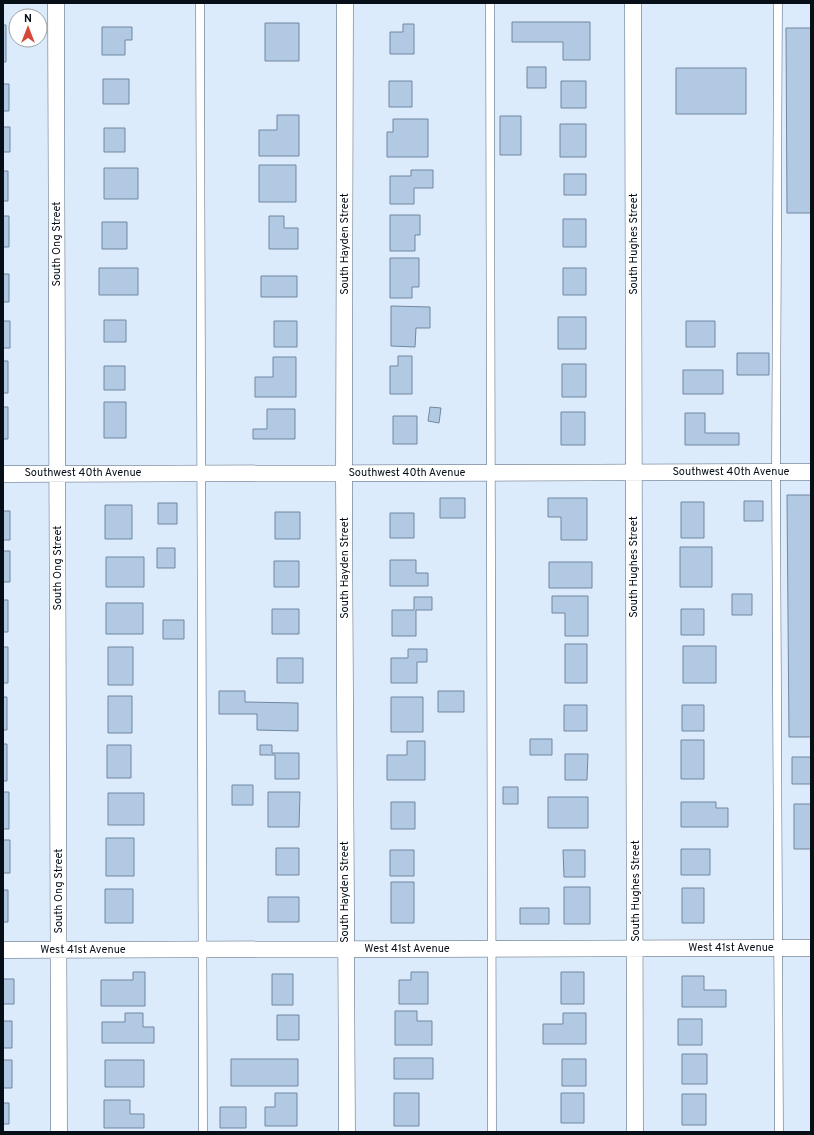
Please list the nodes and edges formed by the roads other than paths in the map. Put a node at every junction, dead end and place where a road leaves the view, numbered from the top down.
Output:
1 (56, 3) edge
2 (200, 3) edge
3 (345, 3) edge
4 (490, 3) edge
5 (633, 3) edge
6 (778, 3) edge
7 (776, 472) junction
8 (811, 472) edge
9 (58, 473) junction
10 (201, 473) junction
11 (490, 473) junction
12 (634, 473) junction
13 (3, 474) edge
14 (344, 474) junction
15 (636, 948) junction
16 (779, 948) junction
17 (811, 948) edge
18 (345, 949) junction
19 (493, 949) junction
20 (3, 950) edge
21 (59, 950) junction
22 (202, 950) junction
23 (59, 1132) edge
24 (203, 1132) edge
25 (347, 1132) edge
26 (492, 1132) edge
27 (635, 1132) edge
28 (779, 1132) edge

1 - 9 street, South Ong Street
2 - 10 lane
3 - 14 street, South Hayden Street
4 - 11 lane
5 - 12 street, South Hughes Street
6 - 7 lane
7 - 8 street, Southwest 40th Avenue
7 - 12 street, Southwest 40th Avenue
7 - 16 lane
9 - 10 street, Southwest 40th Avenue
9 - 13 street, Southwest 40th Avenue
9 - 21 street, South Ong Street
10 - 14 street, Southwest 40th Avenue
10 - 22 lane
11 - 12 street, Southwest 40th Avenue
11 - 14 street, Southwest 40th Avenue
11 - 19 lane
12 - 15 street, South Hughes Street
14 - 18 street, South Hayden Street
15 - 16 street, West 41st Avenue
15 - 19 street, West 41st Avenue
15 - 27 street, South Hughes Street
16 - 17 street, West 41st Avenue
16 - 28 lane
18 - 19 street, West 41st Avenue
18 - 22 street, West 41st Avenue
18 - 25 street, South Hayden Street
19 - 26 lane
20 - 21 street, West 41st Avenue
21 - 22 street, West 41st Avenue
21 - 23 street, South Ong Street
22 - 24 lane

